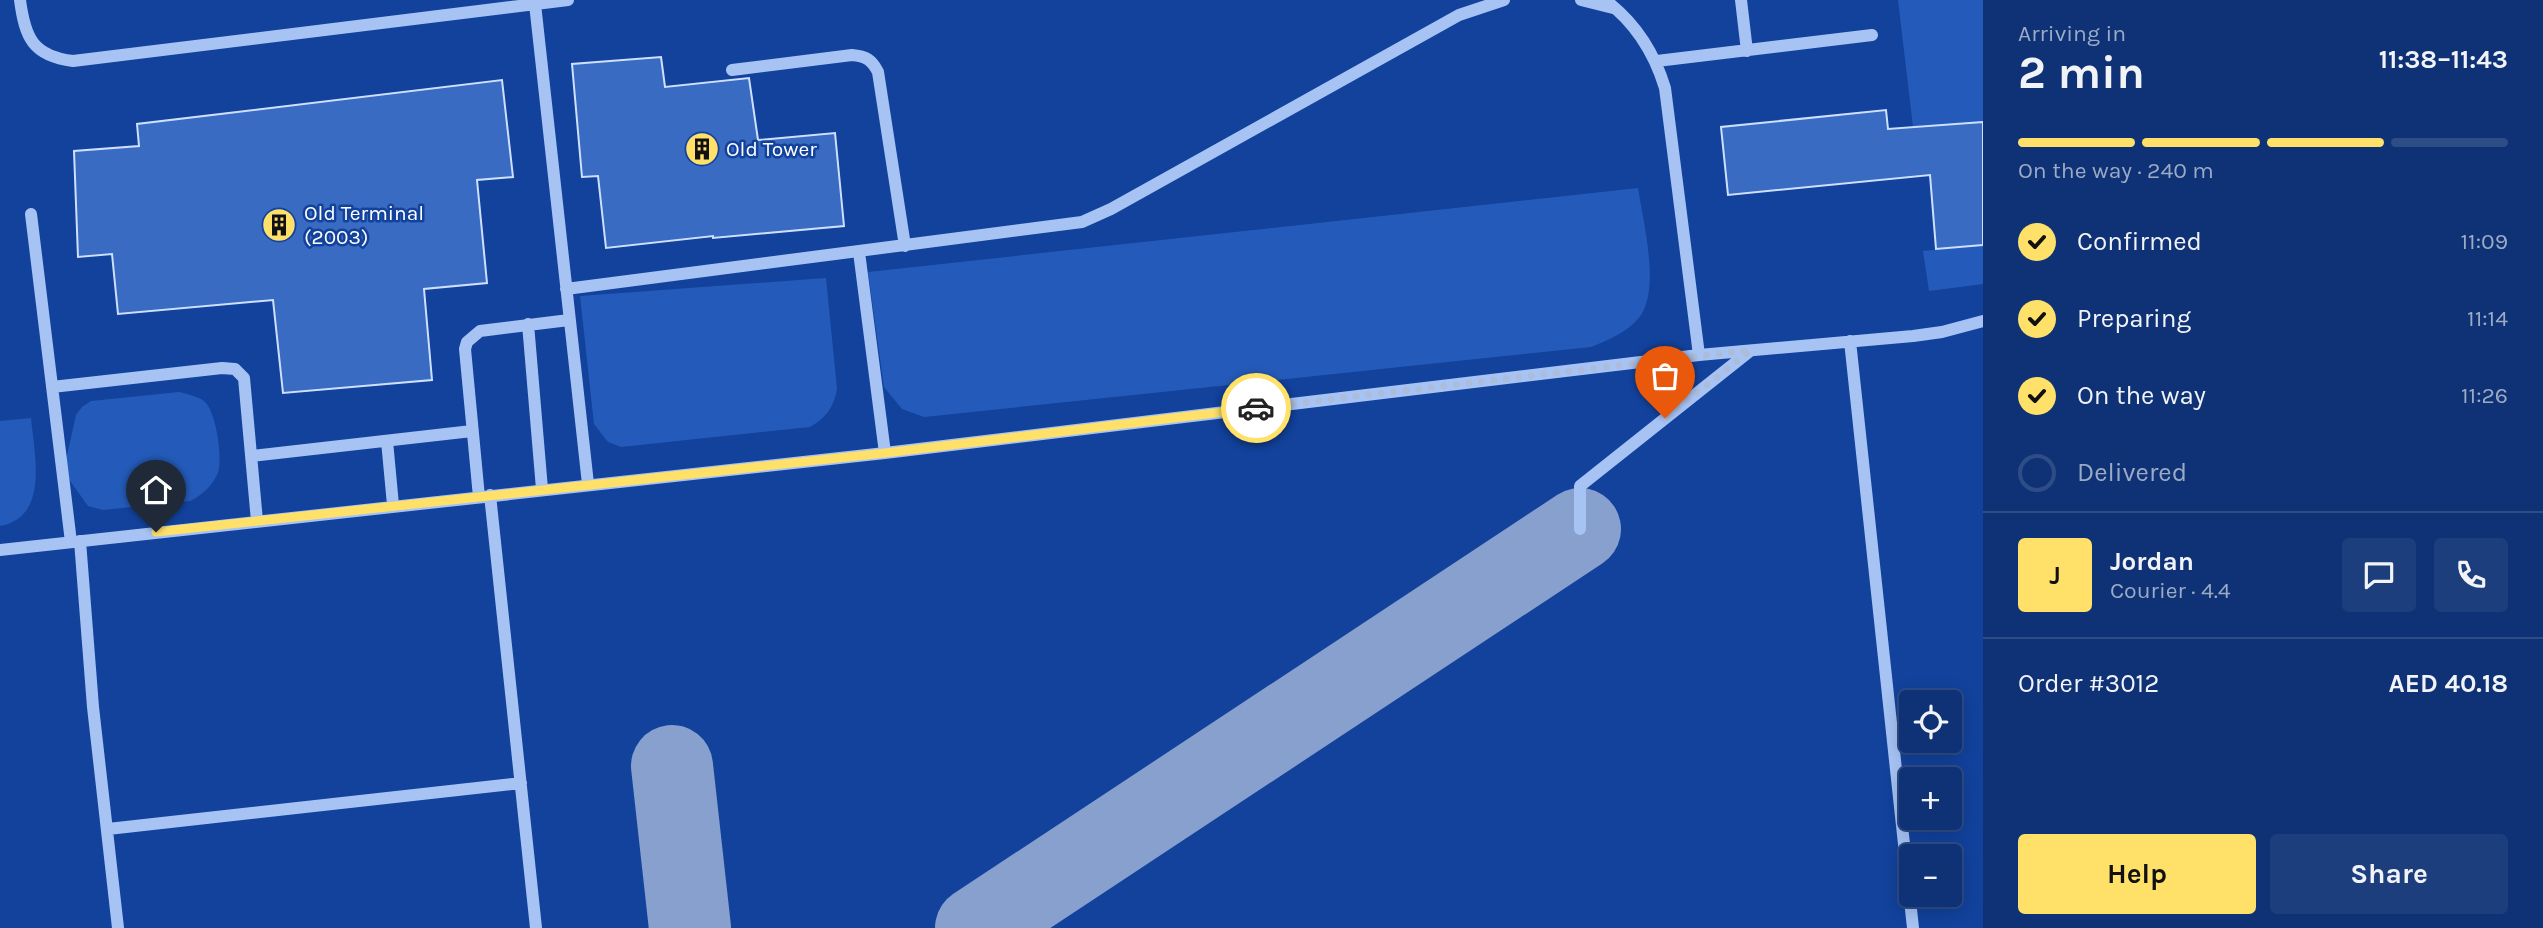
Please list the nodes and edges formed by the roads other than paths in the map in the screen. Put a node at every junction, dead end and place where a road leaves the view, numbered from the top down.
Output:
1 (20, 0) edge
2 (568, 0) edge
3 (1504, 0) edge
4 (1581, 0) edge
5 (1605, 0) edge
6 (1741, 0) edge
7 (535, 4) junction
8 (1617, 9) junction
9 (1872, 35) dead end
10 (1747, 51) junction
11 (1657, 61) junction
12 (732, 70) dead end
13 (31, 214) dead end
14 (905, 246) junction
15 (859, 252) junction
16 (566, 289) junction
17 (569, 320) junction
18 (1983, 321) edge
19 (528, 324) junction
20 (1850, 341) junction
21 (1751, 350) junction
22 (1699, 355) junction
23 (52, 387) junction
24 (472, 431) junction
25 (387, 441) junction
26 (885, 453) junction
27 (252, 456) junction
28 (588, 484) junction
29 (542, 489) junction
30 (484, 496) junction
31 (393, 505) junction
32 (257, 521) junction
33 (1580, 529) dead end
34 (75, 542) junction
35 (0, 550) edge
36 (521, 783) junction
37 (107, 829) junction
38 (118, 928) edge
39 (536, 928) edge
40 (1913, 928) edge

1 - 7 lane
2 - 7 lane
3 - 14 lane
4 - 8 lane
5 - 8 lane
6 - 10 lane
7 - 16 lane
8 - 11 lane
9 - 10 lane
10 - 11 lane
11 - 22 lane
12 - 14 lane
13 - 23 lane
14 - 15 lane
15 - 16 lane
15 - 26 lane
16 - 17 lane
17 - 19 lane
17 - 28 lane
18 - 20 lane
19 - 24 lane
19 - 29 lane
20 - 21 lane
20 - 40 lane
21 - 22 lane
21 - 33 lane
22 - 26 lane
23 - 27 lane
23 - 34 lane
24 - 25 lane
24 - 30 lane
25 - 27 lane
25 - 31 lane
26 - 28 lane
27 - 32 lane
28 - 29 lane
29 - 30 lane
30 - 31 lane
30 - 36 lane
31 - 32 lane
32 - 34 lane
34 - 35 lane
34 - 37 lane
36 - 37 lane
36 - 39 lane
37 - 38 lane

